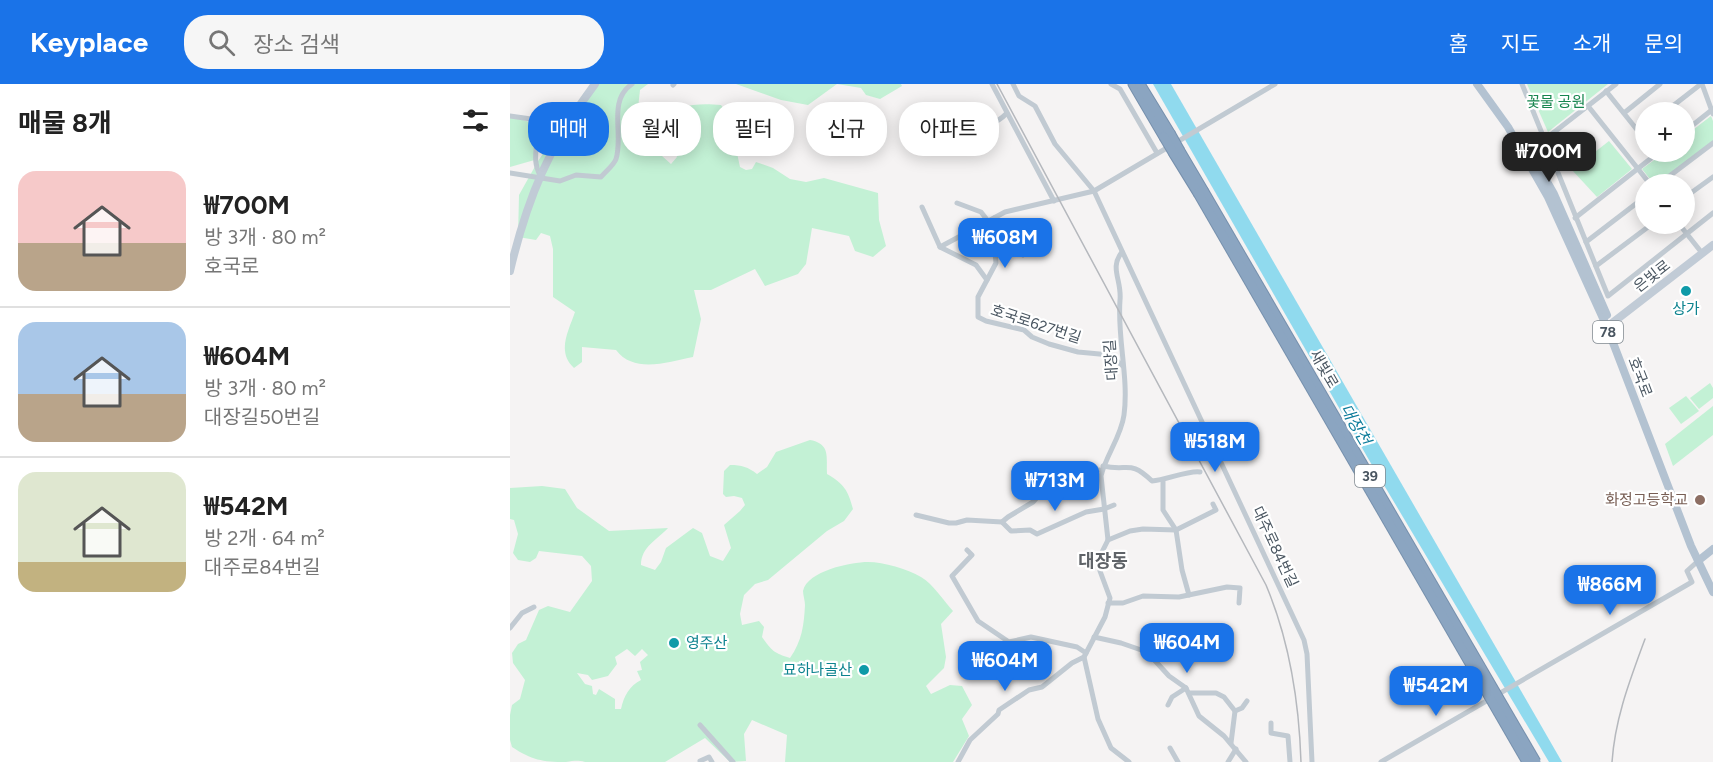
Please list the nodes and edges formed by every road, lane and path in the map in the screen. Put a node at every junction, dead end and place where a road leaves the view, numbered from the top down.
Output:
1 (595, 84) edge
2 (632, 84) edge
3 (992, 84) edge
4 (1013, 84) edge
5 (1111, 84) edge
6 (1133, 84) edge
7 (1140, 84) edge
8 (1275, 84) edge
9 (1478, 84) edge
10 (1484, 84) edge
11 (1522, 84) edge
12 (1616, 84) edge
13 (1660, 84) edge
14 (1701, 84) edge
15 (1606, 91) junction
16 (1678, 102) edge
17 (1588, 106) junction
18 (1712, 111) edge
19 (1007, 113) junction
20 (1624, 113) junction
21 (510, 116) edge
22 (999, 121) edge
23 (1695, 124) edge
24 (1635, 128) edge
25 (1167, 135) junction
26 (1544, 140) junction
27 (1713, 143) edge
28 (1157, 153) junction
29 (1645, 162) edge
30 (1638, 168) junction
31 (510, 174) edge
32 (1642, 174) edge
33 (1672, 174) edge
34 (539, 177) junction
35 (1713, 177) edge
36 (1695, 190) edge
37 (1094, 191) junction
38 (1200, 192) junction
39 (1054, 201) junction
40 (957, 203) dead end
41 (1635, 204) edge
42 (922, 207) dead end
43 (1713, 213) edge
44 (1575, 218) junction
45 (991, 220) junction
46 (1695, 227) edge
47 (1639, 234) edge
48 (1686, 234) edge
49 (1688, 234) edge
50 (1586, 242) junction
51 (1713, 244) edge
52 (940, 247) junction
53 (1122, 252) junction
54 (994, 253) dead end
55 (1702, 253) junction
56 (1023, 255) dead end
57 (1596, 266) junction
58 (510, 271) edge
59 (987, 280) junction
60 (1609, 326) junction
61 (1123, 366) junction
62 (1103, 468) junction
63 (1200, 472) dead end
64 (1163, 480) junction
65 (1213, 504) dead end
66 (1114, 505) dead end
67 (1104, 509) junction
68 (916, 515) dead end
69 (1002, 522) junction
70 (1176, 530) junction
71 (1108, 540) junction
72 (1713, 549) edge
73 (967, 550) dead end
74 (1700, 559) junction
75 (1713, 580) edge
76 (1713, 592) edge
77 (1189, 595) junction
78 (1108, 603) junction
79 (1239, 603) dead end
80 (534, 607) dead end
81 (510, 628) edge
82 (1094, 637) junction
83 (1085, 655) junction
84 (1188, 690) junction
85 (1247, 701) dead end
86 (1168, 705) dead end
87 (1235, 711) junction
88 (1271, 723) dead end
89 (700, 725) dead end
90 (1231, 743) junction
91 (1170, 748) dead end
92 (1236, 749) junction
93 (700, 761) edge
94 (712, 762) edge
95 (733, 762) edge
96 (958, 762) edge
97 (1129, 762) edge
98 (1178, 762) edge
99 (1228, 762) edge
100 (1246, 762) edge
101 (1290, 762) edge
102 (1312, 762) edge
103 (1382, 762) edge
104 (1527, 762) edge
105 (1536, 762) edge

1 - 34 street
2 - 34 street
3 - 19 street
4 - 37 street
5 - 28 street
6 - 25 highway, 새빛로 / 39
7 - 25 highway, 새빛로 / 39
8 - 28 street
9 - 60 main road, 호국로 / 78
10 - 60 main road, 호국로 / 78
11 - 26 street
12 - 15 street
13 - 20 street
14 - 16 street
14 - 18 street
15 - 17 street
15 - 20 street
17 - 26 street
17 - 30 street
18 - 23 street
19 - 22 street
19 - 39 street
20 - 24 street
21 - 34 street
25 - 38 highway, 새빛로 / 39, bridge
26 - 44 street
27 - 33 street
28 - 37 street
29 - 30 street
30 - 32 street
30 - 44 street
31 - 34 street
34 - 58 street
35 - 36 street
37 - 39 street
37 - 53 street, 대주로84번길
38 - 104 highway, 새빛로 / 39, bridge
38 - 105 highway, 새빛로 / 39, bridge
39 - 45 street
40 - 45 street
41 - 50 street
42 - 52 street
43 - 46 street
44 - 50 street
45 - 52 street
45 - 56 street
47 - 57 street
48 - 57 street
49 - 55 street
50 - 57 street
51 - 55 street, 은빛로
52 - 59 street, 호국로627번길
53 - 61 street, 대장길
53 - 102 street, 대주로84번길
54 - 59 street, 호국로627번길
55 - 60 street, 은빛로
59 - 61 street, 호국로627번길
60 - 74 main road, 호국로 / 78
61 - 62 street, 대장길
62 - 64 street
62 - 67 street, 대장길
62 - 69 street
63 - 64 street
64 - 70 street
65 - 70 street
66 - 67 street
67 - 69 street
67 - 71 street, 대장길
68 - 69 street
70 - 71 street
70 - 77 street
71 - 78 street, 대장길
72 - 74 main road
73 - 83 street
74 - 75 main road, 호국로 / 78
74 - 76 main road, 호국로 / 78
74 - 103 street
77 - 78 street
77 - 79 street
78 - 82 street
80 - 81 street
82 - 83 street
82 - 84 street
83 - 96 street
83 - 97 street
84 - 86 street
84 - 87 street
84 - 90 street
85 - 87 street
87 - 90 street
88 - 101 street
89 - 95 street
90 - 92 street
91 - 98 street
92 - 99 street
92 - 100 street
93 - 94 street

